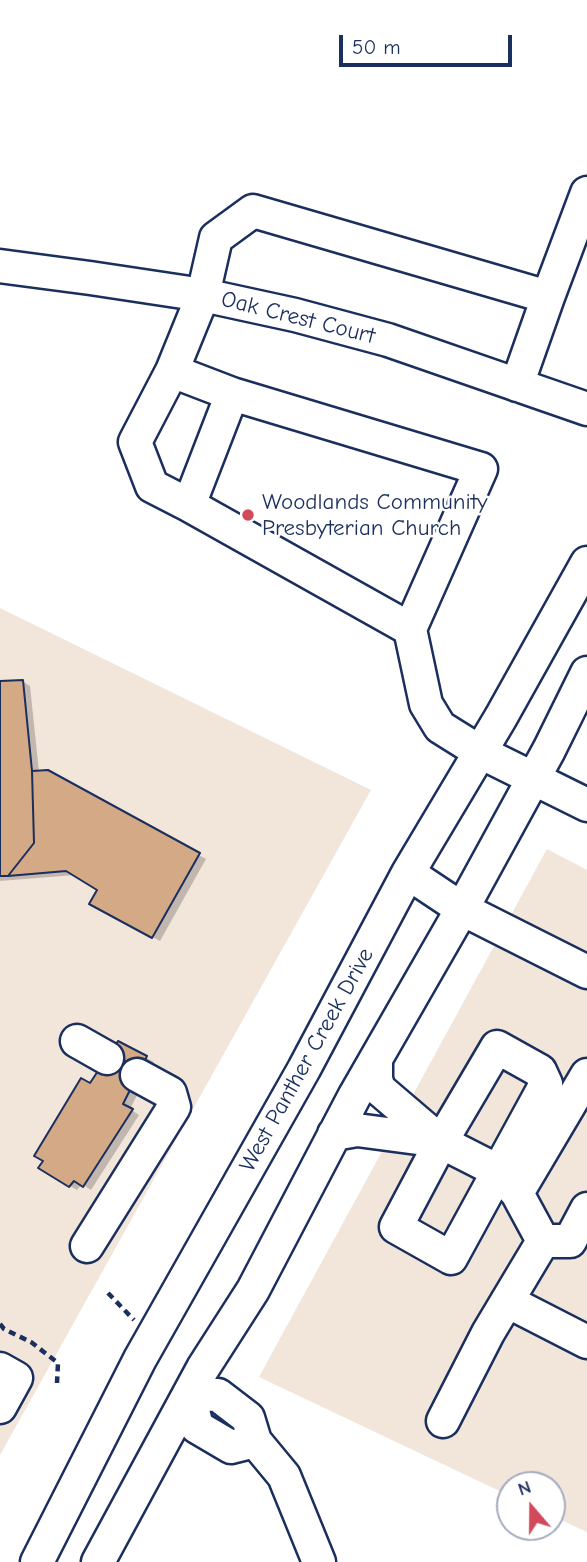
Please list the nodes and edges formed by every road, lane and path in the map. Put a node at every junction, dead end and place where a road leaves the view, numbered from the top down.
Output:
1 (587, 193) edge
2 (0, 266) edge
3 (203, 295) junction
4 (548, 297) junction
5 (172, 371) junction
6 (517, 385) junction
7 (232, 394) junction
8 (587, 409) edge
9 (189, 505) junction
10 (587, 563) edge
11 (410, 629) junction
12 (587, 673) edge
13 (480, 752) junction
14 (533, 778) junction
15 (587, 805) edge
16 (408, 873) junction
17 (462, 909) junction
18 (587, 972) edge
19 (77, 1041) dead end
20 (107, 1058) dead end
21 (376, 1059) junction
22 (137, 1075) dead end
23 (587, 1075) edge
24 (334, 1135) junction
25 (441, 1142) junction
26 (508, 1182) junction
27 (587, 1209) edge
28 (543, 1241) junction
29 (87, 1246) dead end
30 (507, 1301) junction
31 (0, 1324) edge
32 (587, 1342) edge
33 (0, 1369) edge
34 (57, 1383) dead end
35 (189, 1394) junction
36 (0, 1407) edge
37 (443, 1421) dead end
38 (37, 1562) edge
39 (98, 1562) edge
40 (319, 1562) edge

1 - 4 street
2 - 3 street, Oak Crest Court
3 - 4 street
3 - 5 street
3 - 6 street, Oak Crest Court
4 - 6 street
5 - 7 street
5 - 9 street
6 - 8 street, Oak Crest Court
7 - 9 street
7 - 11 street
9 - 11 street
10 - 13 street, West Panther Creek Drive
11 - 13 street
12 - 14 street
13 - 14 street
13 - 16 street, West Panther Creek Drive
14 - 15 street
14 - 17 street
16 - 17 street
16 - 38 street, West Panther Creek Drive
17 - 18 street
17 - 21 street
19 - 20 street
21 - 24 street
21 - 25 street
22 - 29 street
23 - 26 street
24 - 25 street
24 - 35 street
25 - 26 street
25 - 26 street
25 - 26 street
26 - 28 street
27 - 28 street
28 - 30 street
30 - 32 street
30 - 37 street
31 - 34 path
33 - 36 street
35 - 39 street
35 - 40 street

